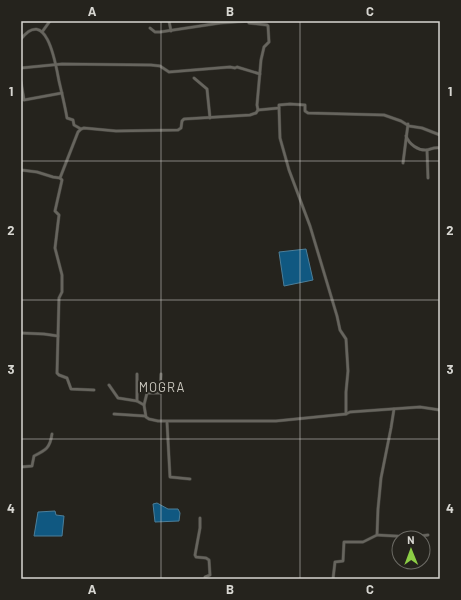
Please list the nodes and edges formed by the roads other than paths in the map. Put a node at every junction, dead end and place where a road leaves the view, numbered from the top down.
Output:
1 (169, 21) edge
2 (248, 21) edge
3 (50, 22) edge
4 (150, 28) dead end
5 (170, 31) junction
6 (42, 32) junction
7 (21, 39) edge
8 (56, 64) junction
9 (21, 68) edge
10 (260, 74) junction
11 (194, 78) dead end
12 (21, 82) edge
13 (62, 93) junction
14 (279, 108) junction
15 (258, 110) junction
16 (210, 118) junction
17 (408, 124) junction
18 (81, 129) junction
19 (440, 135) edge
20 (406, 136) junction
21 (440, 148) edge
22 (427, 150) junction
23 (403, 163) dead end
24 (21, 170) edge
25 (60, 178) junction
26 (428, 178) dead end
27 (21, 333) edge
28 (58, 336) junction
29 (137, 374) dead end
30 (161, 374) dead end
31 (109, 385) dead end
32 (94, 390) dead end
33 (137, 401) junction
34 (144, 405) junction
35 (394, 409) junction
36 (440, 410) edge
37 (114, 414) dead end
38 (346, 414) junction
39 (145, 416) junction
40 (167, 422) junction
41 (52, 434) dead end
42 (21, 467) edge
43 (190, 479) dead end
44 (200, 518) dead end
45 (377, 535) junction
46 (391, 536) edge
47 (205, 579) edge
48 (333, 579) edge

1 - 5 street
2 - 5 street
2 - 10 street
3 - 6 street
4 - 5 street
6 - 7 street
6 - 8 street
8 - 9 street
8 - 10 street
8 - 13 street
10 - 15 street
11 - 16 street
12 - 13 street
13 - 18 street
14 - 15 street
14 - 17 street
14 - 38 street
15 - 16 street
16 - 18 street
17 - 19 street
17 - 20 street
18 - 25 street
20 - 22 street
20 - 23 street
21 - 22 street
22 - 26 street
24 - 25 street
25 - 28 street
27 - 28 street
28 - 32 street
29 - 33 street
30 - 34 street
31 - 33 street
33 - 34 street
34 - 39 street
35 - 36 street
35 - 38 street
35 - 45 street
37 - 39 street
38 - 40 street
39 - 40 street
40 - 43 street
41 - 42 street
44 - 47 street
45 - 46 street
45 - 48 street

